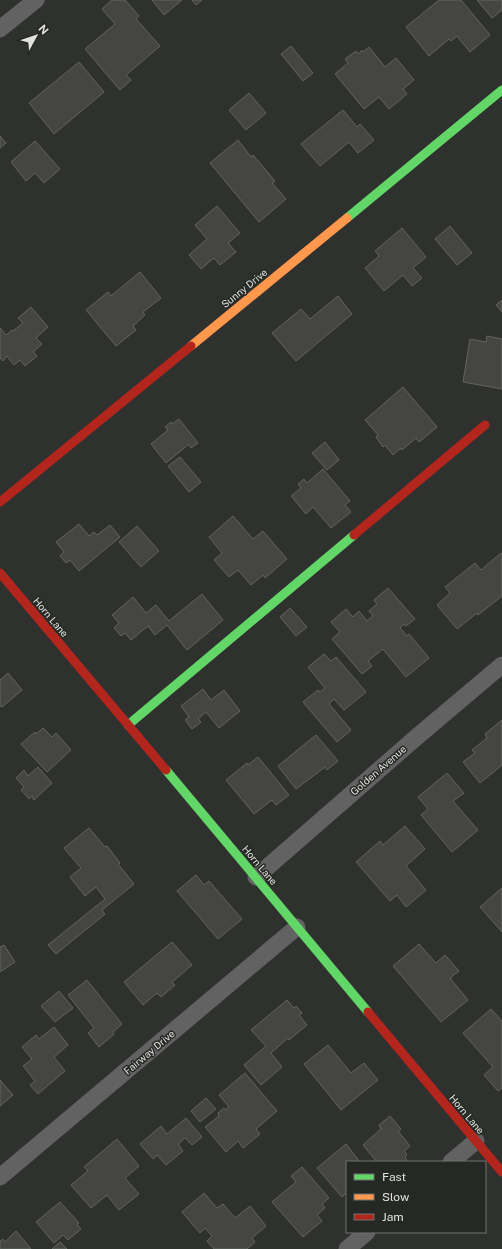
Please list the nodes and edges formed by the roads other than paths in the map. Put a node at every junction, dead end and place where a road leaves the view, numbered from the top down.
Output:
1 (36, 0) edge
2 (0, 29) edge
3 (502, 90) edge
4 (485, 425) dead end
5 (0, 502) edge
6 (0, 573) edge
7 (502, 665) edge
8 (128, 725) junction
9 (256, 877) junction
10 (298, 927) junction
11 (476, 1141) junction
12 (452, 1161) edge
13 (502, 1172) edge
14 (0, 1177) edge
15 (366, 1233) edge
16 (347, 1249) edge

1 - 2 street
3 - 5 street, Sunny Drive
4 - 8 street
6 - 8 street, Horn Lane
7 - 9 street, Golden Avenue
8 - 9 street, Horn Lane
9 - 10 street, Horn Lane
10 - 11 street, Horn Lane
10 - 14 street, Fairway Drive
11 - 12 street
11 - 13 street, Horn Lane
15 - 16 street

